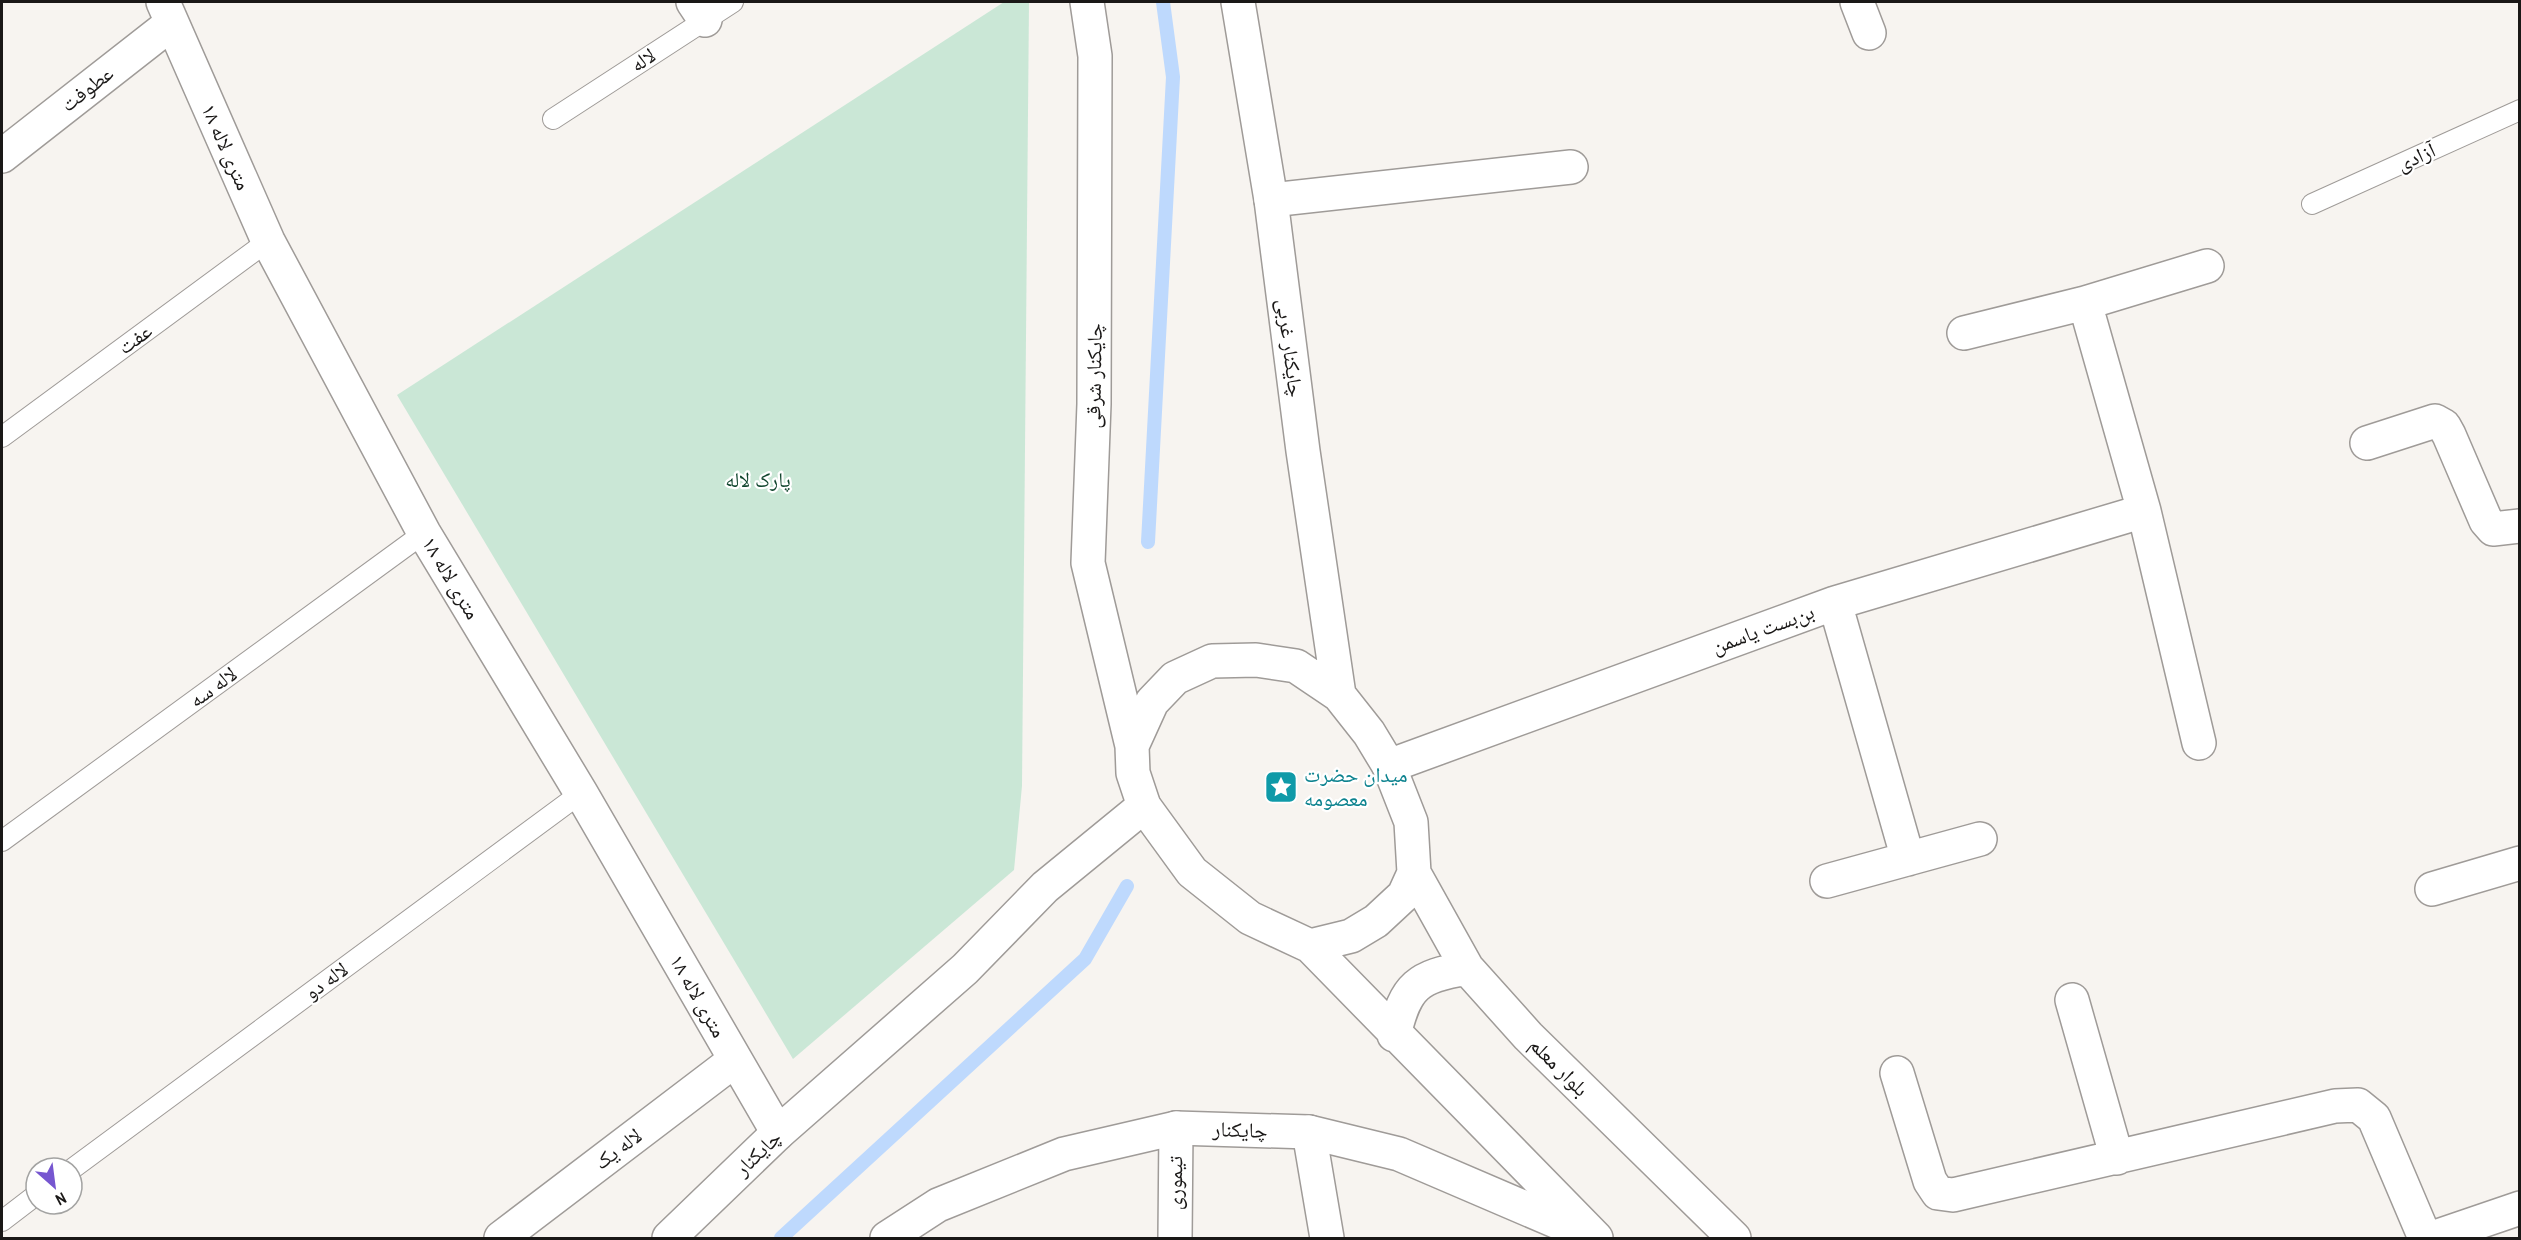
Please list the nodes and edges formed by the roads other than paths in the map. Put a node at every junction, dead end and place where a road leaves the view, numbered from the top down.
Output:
1 (733, 2) edge
2 (1087, 2) edge
3 (1238, 2) edge
4 (1857, 2) edge
5 (699, 10) edge
6 (167, 12) edge
7 (1869, 33) dead end
8 (2520, 110) edge
9 (553, 119) dead end
10 (2, 156) edge
11 (1571, 167) dead end
12 (1271, 200) junction
13 (2312, 204) dead end
14 (268, 241) junction
15 (2207, 266) dead end
16 (2085, 303) junction
17 (1964, 333) dead end
18 (2, 436) edge
19 (2367, 443) dead end
20 (2144, 511) junction
21 (2520, 526) edge
22 (424, 534) junction
23 (1835, 603) junction
24 (1339, 695) junction
25 (2199, 743) dead end
26 (1132, 746) junction
27 (1389, 766) junction
28 (581, 793) junction
29 (1144, 806) junction
30 (1980, 839) dead end
31 (2, 841) edge
32 (1908, 859) junction
33 (2520, 863) edge
34 (1414, 873) junction
35 (1827, 881) dead end
36 (2432, 889) dead end
37 (1310, 946) junction
38 (1467, 968) junction
39 (2072, 1000) dead end
40 (1394, 1035) junction
41 (735, 1060) junction
42 (1897, 1073) dead end
43 (1176, 1128) junction
44 (1309, 1132) junction
45 (778, 1133) junction
46 (2116, 1158) junction
47 (84, 1160) edge
48 (24, 1204) edge
49 (2520, 1208) edge
50 (2, 1221) edge
51 (501, 1239) edge
52 (669, 1239) edge
53 (888, 1239) edge
54 (1175, 1239) edge
55 (1327, 1239) edge
56 (1596, 1239) edge
57 (1734, 1239) edge
58 (2424, 1239) edge
59 (2432, 1239) edge

1 - 5 lane, لاله
2 - 26 street, چایکنار شرقی
3 - 12 street, چایکنار غربی
4 - 7 street
5 - 9 lane, لاله
6 - 10 street, عطوفت
6 - 14 street, ۱۸ متری لاله
8 - 13 lane, آزادی
11 - 12 street
12 - 24 street, چایکنار غربی
14 - 18 lane, عفت
14 - 22 street, ۱۸ متری لاله
15 - 16 street
16 - 17 street
16 - 20 street
19 - 21 street
20 - 23 street, بن‌بست یاسمن
20 - 25 street
22 - 28 street, ۱۸ متری لاله
22 - 31 lane, لاله سه
23 - 27 street, بن‌بست یاسمن
23 - 32 street
24 - 26 street
24 - 27 street
26 - 29 street
27 - 34 street
28 - 41 street, ۱۸ متری لاله
28 - 47 lane, لاله دو
29 - 37 street
29 - 45 street, چایکنار
30 - 32 street
32 - 35 street
33 - 36 street
34 - 37 street
34 - 38 street, بلوار معلم
37 - 40 street
38 - 40 street
38 - 57 street, بلوار معلم
39 - 46 street
40 - 56 street
41 - 45 street, ۱۸ متری لاله
41 - 51 street, لاله یک
42 - 46 street
43 - 44 street, چایکنار
43 - 53 street, چایکنار
43 - 54 street, تیموری
44 - 55 street
44 - 56 street, چایکنار
45 - 52 street, چایکنار
46 - 58 street
48 - 50 lane
49 - 59 street

